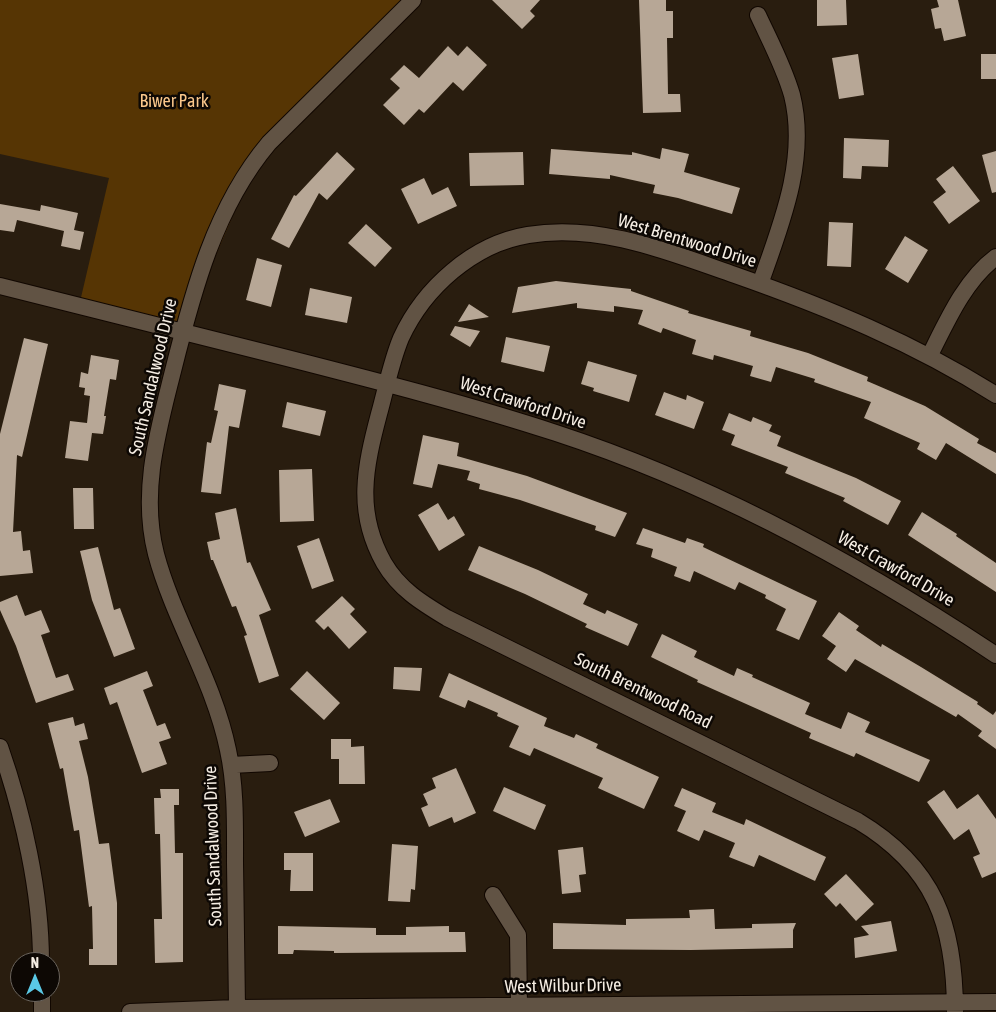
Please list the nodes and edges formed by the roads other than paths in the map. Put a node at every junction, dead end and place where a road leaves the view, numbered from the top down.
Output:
1 (414, 0) edge
2 (758, 15) dead end
3 (996, 256) edge
4 (760, 284) junction
5 (0, 286) edge
6 (183, 332) junction
7 (930, 355) junction
8 (387, 384) junction
9 (996, 394) edge
10 (996, 655) edge
11 (0, 748) edge
12 (270, 763) dead end
13 (231, 765) junction
14 (493, 895) dead end
15 (41, 952) edge
16 (996, 1002) edge
17 (519, 1007) junction
18 (955, 1007) edge
19 (237, 1008) junction
20 (130, 1012) edge

1 - 6 street, South Sandalwood Drive
2 - 4 street
3 - 7 street
4 - 7 street, West Brentwood Drive
4 - 8 street, West Brentwood Drive
5 - 6 street, West Crawford Drive
6 - 8 street, West Crawford Drive
6 - 13 street, South Sandalwood Drive
7 - 9 street, West Brentwood Drive
8 - 10 street, West Crawford Drive
8 - 18 street, South Brentwood Road
11 - 15 street
12 - 13 street
13 - 19 street, South Sandalwood Drive
14 - 17 street
16 - 18 street, West Wilbur Drive
17 - 18 street, West Wilbur Drive
17 - 19 street, West Wilbur Drive
19 - 20 street, West Wilbur Drive

